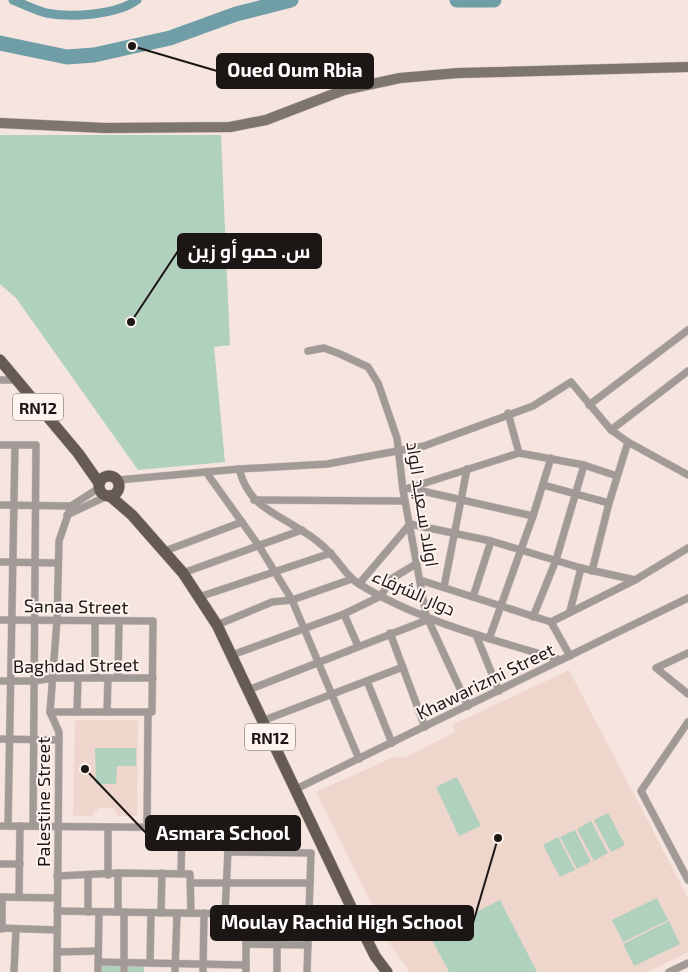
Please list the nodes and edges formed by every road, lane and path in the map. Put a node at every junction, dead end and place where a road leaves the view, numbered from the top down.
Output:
1 (688, 67) edge
2 (0, 123) edge
3 (688, 330) edge
4 (308, 351) dead end
5 (0, 360) edge
6 (688, 370) edge
7 (0, 380) edge
8 (15, 380) junction
9 (589, 405) junction
10 (508, 413) junction
11 (611, 430) junction
12 (628, 442) junction
13 (0, 445) edge
14 (14, 445) junction
15 (398, 451) junction
16 (519, 452) junction
17 (551, 458) junction
18 (584, 465) junction
19 (239, 469) junction
20 (467, 469) junction
21 (206, 472) junction
22 (688, 475) edge
23 (617, 476) junction
24 (543, 484) junction
25 (109, 487) junction
26 (406, 489) junction
27 (576, 494) junction
28 (254, 500) junction
29 (405, 501) junction
30 (461, 501) junction
31 (609, 503) junction
32 (0, 505) edge
33 (13, 505) junction
34 (36, 506) junction
35 (71, 506) junction
36 (67, 516) junction
37 (533, 516) junction
38 (242, 522) junction
39 (410, 524) junction
40 (302, 530) junction
41 (455, 532) junction
42 (491, 541) junction
43 (259, 546) junction
44 (688, 548) edge
45 (522, 549) junction
46 (165, 551) junction
47 (331, 553) junction
48 (556, 560) junction
49 (0, 562) edge
50 (13, 562) junction
51 (35, 562) junction
52 (57, 563) junction
53 (416, 564) junction
54 (581, 568) junction
55 (276, 571) junction
56 (592, 571) junction
57 (183, 573) junction
58 (352, 579) junction
59 (420, 580) junction
60 (634, 580) junction
61 (359, 584) junction
62 (444, 587) junction
63 (381, 596) junction
64 (200, 597) junction
65 (473, 597) junction
66 (688, 598) edge
67 (292, 600) junction
68 (501, 607) junction
69 (570, 611) junction
70 (344, 614) junction
71 (426, 617) junction
72 (533, 617) junction
73 (0, 620) edge
74 (12, 620) junction
75 (35, 620) junction
76 (57, 620) junction
77 (95, 621) junction
78 (119, 621) junction
79 (551, 622) junction
80 (217, 625) junction
81 (305, 628) junction
82 (390, 633) junction
83 (476, 635) junction
84 (489, 639) junction
85 (358, 646) junction
86 (688, 654) edge
87 (232, 655) junction
88 (570, 656) junction
89 (561, 660) junction
90 (319, 662) junction
91 (403, 667) junction
92 (54, 678) junction
93 (78, 678) junction
94 (95, 678) junction
95 (108, 678) junction
96 (118, 678) junction
97 (153, 678) junction
98 (367, 680) junction
99 (0, 681) edge
100 (11, 681) junction
101 (34, 681) junction
102 (248, 690) junction
103 (499, 691) junction
104 (333, 694) junction
105 (688, 694) edge
106 (468, 706) junction
107 (50, 712) junction
108 (77, 712) junction
109 (107, 712) junction
110 (148, 712) junction
111 (262, 721) junction
112 (688, 722) edge
113 (425, 727) junction
114 (0, 740) edge
115 (10, 740) junction
116 (34, 740) junction
117 (59, 740) junction
118 (392, 743) junction
119 (359, 760) junction
120 (294, 790) junction
121 (0, 826) edge
122 (8, 826) junction
123 (20, 826) junction
124 (33, 826) junction
125 (58, 827) junction
126 (108, 827) junction
127 (146, 828) junction
128 (182, 828) junction
129 (228, 852) junction
130 (0, 864) edge
131 (20, 864) junction
132 (118, 873) junction
133 (162, 873) junction
134 (181, 874) junction
135 (108, 875) junction
136 (57, 876) junction
137 (88, 876) junction
138 (688, 880) edge
139 (191, 883) junction
140 (227, 883) junction
141 (310, 883) junction
142 (1, 897) edge
143 (19, 897) junction
144 (57, 898) junction
145 (57, 911) junction
146 (88, 912) junction
147 (99, 912) junction
148 (121, 912) junction
149 (151, 912) junction
150 (162, 913) junction
151 (177, 913) junction
152 (190, 913) junction
153 (204, 914) junction
154 (225, 914) junction
155 (246, 914) junction
156 (277, 914) junction
157 (309, 915) junction
158 (1, 928) edge
159 (16, 929) junction
160 (57, 930) junction
161 (246, 944) junction
162 (277, 944) junction
163 (308, 945) junction
164 (98, 951) junction
165 (57, 952) junction
166 (98, 962) junction
167 (688, 962) edge
168 (124, 963) junction
169 (150, 963) junction
170 (175, 964) junction
171 (203, 968) edge
172 (246, 968) edge
173 (14, 972) edge
174 (57, 972) edge
175 (98, 972) edge
176 (124, 972) edge
177 (175, 972) edge
178 (276, 972) edge
179 (307, 972) edge
180 (387, 972) edge
181 (670, 972) edge

1 - 2 main road
3 - 9 street
4 - 15 street, اولاد سـعيـد الواد
5 - 8 main road, RN12
6 - 11 street
7 - 8 street
8 - 25 main road, RN12
9 - 10 street
9 - 11 street
10 - 15 street
10 - 16 street
11 - 12 street
12 - 22 street
12 - 23 street
13 - 14 street
14 - 33 street
14 - 34 street
15 - 19 street
15 - 26 street, اولاد سـعيـد الواد
16 - 17 street
16 - 20 street
17 - 18 street
17 - 24 street
18 - 23 street
18 - 27 street
19 - 21 street
19 - 28 street, دوار الشرفاء
20 - 26 street
20 - 30 street
21 - 25 street
21 - 38 street
23 - 31 street
24 - 27 street
24 - 37 street
25 - 35 street
25 - 36 street
25 - 46 main road, RN12
26 - 29 street, اولاد سـعيـد الواد
26 - 30 street
27 - 31 street
27 - 48 street
28 - 29 street
28 - 40 street, دوار الشرفاء
29 - 39 street, اولاد سـعيـد الواد
30 - 37 street
30 - 41 street
31 - 56 street
32 - 33 street
33 - 34 street
33 - 50 street
34 - 35 street
34 - 51 street
35 - 36 street, Palestine Street
36 - 52 street, Palestine Street
37 - 45 street
38 - 43 street
38 - 46 street
39 - 41 street
39 - 53 street, اولاد سـعيـد الواد
39 - 61 street
40 - 43 street
40 - 47 street, دوار الشرفاء
41 - 42 street
41 - 62 street
42 - 45 street
42 - 65 street
43 - 55 street
43 - 57 street
44 - 60 street
45 - 48 street
45 - 68 street
46 - 57 main road, RN12
47 - 55 street
47 - 58 street, دوار الشرفاء
48 - 54 street
48 - 72 street
49 - 50 street
50 - 51 street
50 - 74 street
51 - 52 street
51 - 75 street
52 - 76 street, Palestine Street
53 - 59 street, اولاد سـعيـد الواد
53 - 63 street
54 - 56 street
54 - 69 street
55 - 64 street
55 - 67 street
56 - 60 street
57 - 64 main road, RN12
58 - 61 street, دوار الشرفاء
58 - 67 street
59 - 62 street
59 - 71 street, اولاد سـعيـد الواد
60 - 69 street
61 - 63 street, دوار الشرفاء
62 - 65 street
63 - 70 street
63 - 71 street, دوار الشرفاء
64 - 80 main road, RN12
65 - 68 street
66 - 88 street, Khawarizmi Street
67 - 80 street
67 - 81 street
68 - 72 street
68 - 84 street
69 - 79 street
70 - 81 street
70 - 85 street
71 - 82 street
71 - 83 street, دوار الشرفاء
71 - 106 street, اولاد سـعيـد الواد
72 - 79 street
73 - 74 street, Sanaa Street
74 - 75 street, Sanaa Street
74 - 100 street
75 - 76 street, Sanaa Street
75 - 101 street
76 - 77 street, Sanaa Street
76 - 92 street, Palestine Street
77 - 78 street, Sanaa Street
77 - 94 street
78 - 96 street
78 - 97 street, Sanaa Street
79 - 88 street
80 - 87 main road, RN12
81 - 87 street
81 - 90 street
82 - 85 street
82 - 91 street
83 - 84 street, دوار الشرفاء
83 - 103 street
84 - 89 street, دوار الشرفاء
85 - 90 street
86 - 105 street
87 - 102 main road, RN12
88 - 89 street, Khawarizmi Street
89 - 103 street, Khawarizmi Street
90 - 102 street
90 - 104 street
91 - 98 street
91 - 113 street
92 - 93 street, Baghdad Street
92 - 101 street, Baghdad Street
92 - 107 street, Palestine Street
93 - 94 street, Baghdad Street
93 - 108 street
94 - 95 street, Baghdad Street
95 - 96 street, Baghdad Street
95 - 109 street
96 - 97 street, Baghdad Street
97 - 110 street
98 - 104 street
98 - 118 street
99 - 100 street, Baghdad Street
100 - 101 street, Baghdad Street
100 - 115 street
101 - 116 street
102 - 111 main road, RN12
103 - 106 street, Khawarizmi Street
104 - 111 street
104 - 119 street
106 - 113 street, Khawarizmi Street
107 - 108 street
107 - 117 street, Palestine Street
108 - 109 street
109 - 110 street
110 - 127 street
111 - 120 main road, RN12
112 - 138 street
113 - 118 street, Khawarizmi Street
114 - 115 street
115 - 116 street
115 - 122 street
116 - 117 street
116 - 124 street
117 - 125 street, Palestine Street
118 - 119 street, Khawarizmi Street
119 - 120 street, Khawarizmi Street
120 - 180 main road, RN12
121 - 122 street
122 - 123 street
123 - 124 street
123 - 131 street
124 - 125 street
125 - 126 street
125 - 136 street, Palestine Street
126 - 127 street
126 - 135 street
127 - 128 street
128 - 129 street
128 - 134 street
129 - 140 street
129 - 141 street
130 - 131 street
131 - 143 street
132 - 133 street
132 - 135 street
132 - 148 street
133 - 134 street
133 - 150 street
134 - 139 street
135 - 137 street
136 - 137 street
136 - 144 street, Palestine Street
137 - 146 street
139 - 140 street
139 - 152 street
140 - 141 street
140 - 154 street
141 - 157 street
142 - 143 street
142 - 158 street
143 - 144 street
144 - 145 street, Palestine Street
145 - 146 street
145 - 160 street, Palestine Street
146 - 147 street
147 - 148 street
147 - 164 street
148 - 149 street
148 - 168 street
149 - 150 street
149 - 169 street
150 - 151 street
151 - 152 street
151 - 170 street
152 - 153 street
153 - 154 street
153 - 171 street
154 - 155 street
155 - 156 street
155 - 161 street
156 - 157 street
156 - 162 street
157 - 163 street
158 - 159 street
159 - 160 street
159 - 173 street
160 - 165 street, Palestine Street
161 - 162 street
161 - 172 street
162 - 163 street
162 - 178 street
163 - 179 street
164 - 165 street
164 - 166 street
165 - 174 street, Palestine Street
166 - 168 street
166 - 175 street
167 - 181 street
168 - 169 street
168 - 176 street
169 - 170 street
170 - 171 street
170 - 177 street
171 - 172 street

